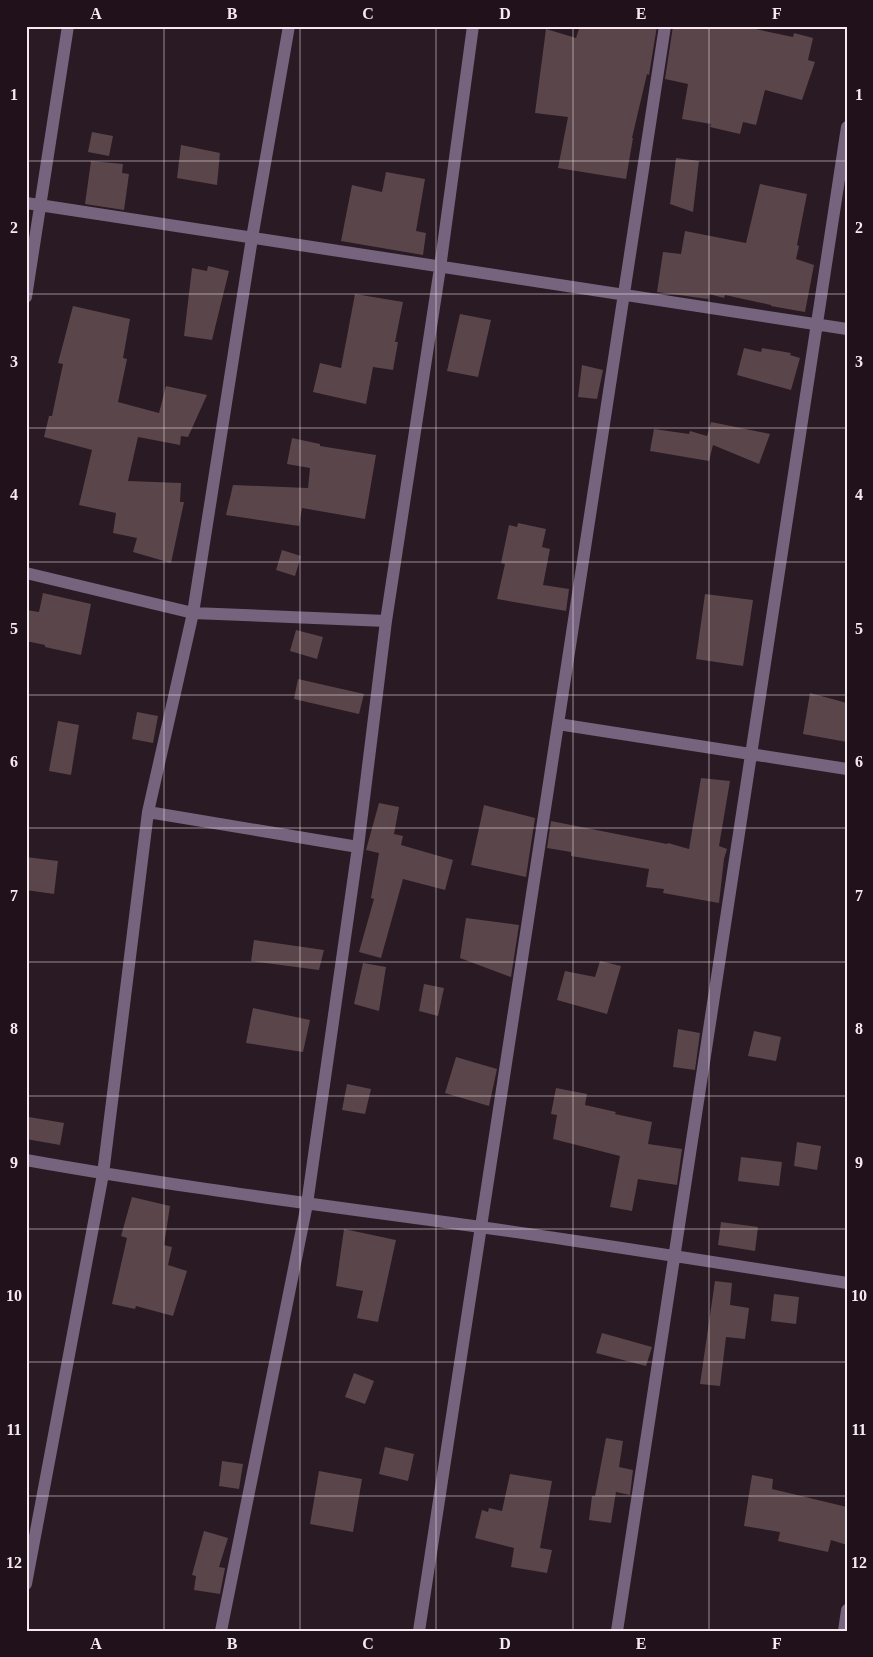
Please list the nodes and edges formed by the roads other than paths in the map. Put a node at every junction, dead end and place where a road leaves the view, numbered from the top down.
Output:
1 (68, 26) edge
2 (289, 26) edge
3 (473, 26) edge
4 (665, 26) edge
5 (847, 127) edge
6 (26, 203) edge
7 (40, 206) junction
8 (252, 238) junction
9 (440, 268) junction
10 (624, 295) junction
11 (26, 297) edge
12 (817, 324) junction
13 (847, 329) edge
14 (26, 574) edge
15 (193, 613) junction
16 (386, 621) junction
17 (558, 724) junction
18 (751, 754) junction
19 (847, 769) edge
20 (148, 812) junction
21 (358, 847) junction
22 (26, 1160) edge
23 (103, 1174) junction
24 (307, 1204) junction
25 (481, 1227) junction
26 (674, 1256) junction
27 (847, 1283) edge
28 (26, 1584) edge
29 (847, 1610) edge
30 (221, 1631) edge
31 (419, 1631) edge
32 (617, 1631) edge
33 (844, 1631) edge

1 - 7 street
2 - 8 street
3 - 9 street
4 - 10 street
5 - 12 street
6 - 7 street
7 - 8 street
7 - 11 street
8 - 9 street
8 - 15 street
9 - 10 street
9 - 16 street
10 - 12 street
10 - 17 street
12 - 13 street
12 - 18 street
14 - 15 street
15 - 16 street
15 - 20 street
16 - 21 street
17 - 18 street
17 - 25 street
18 - 19 street
18 - 26 street
20 - 21 street
20 - 23 street
21 - 24 street
22 - 23 street
23 - 24 street
23 - 28 street
24 - 25 street
24 - 30 street
25 - 26 street
25 - 31 street
26 - 27 street
26 - 32 street
29 - 33 street

